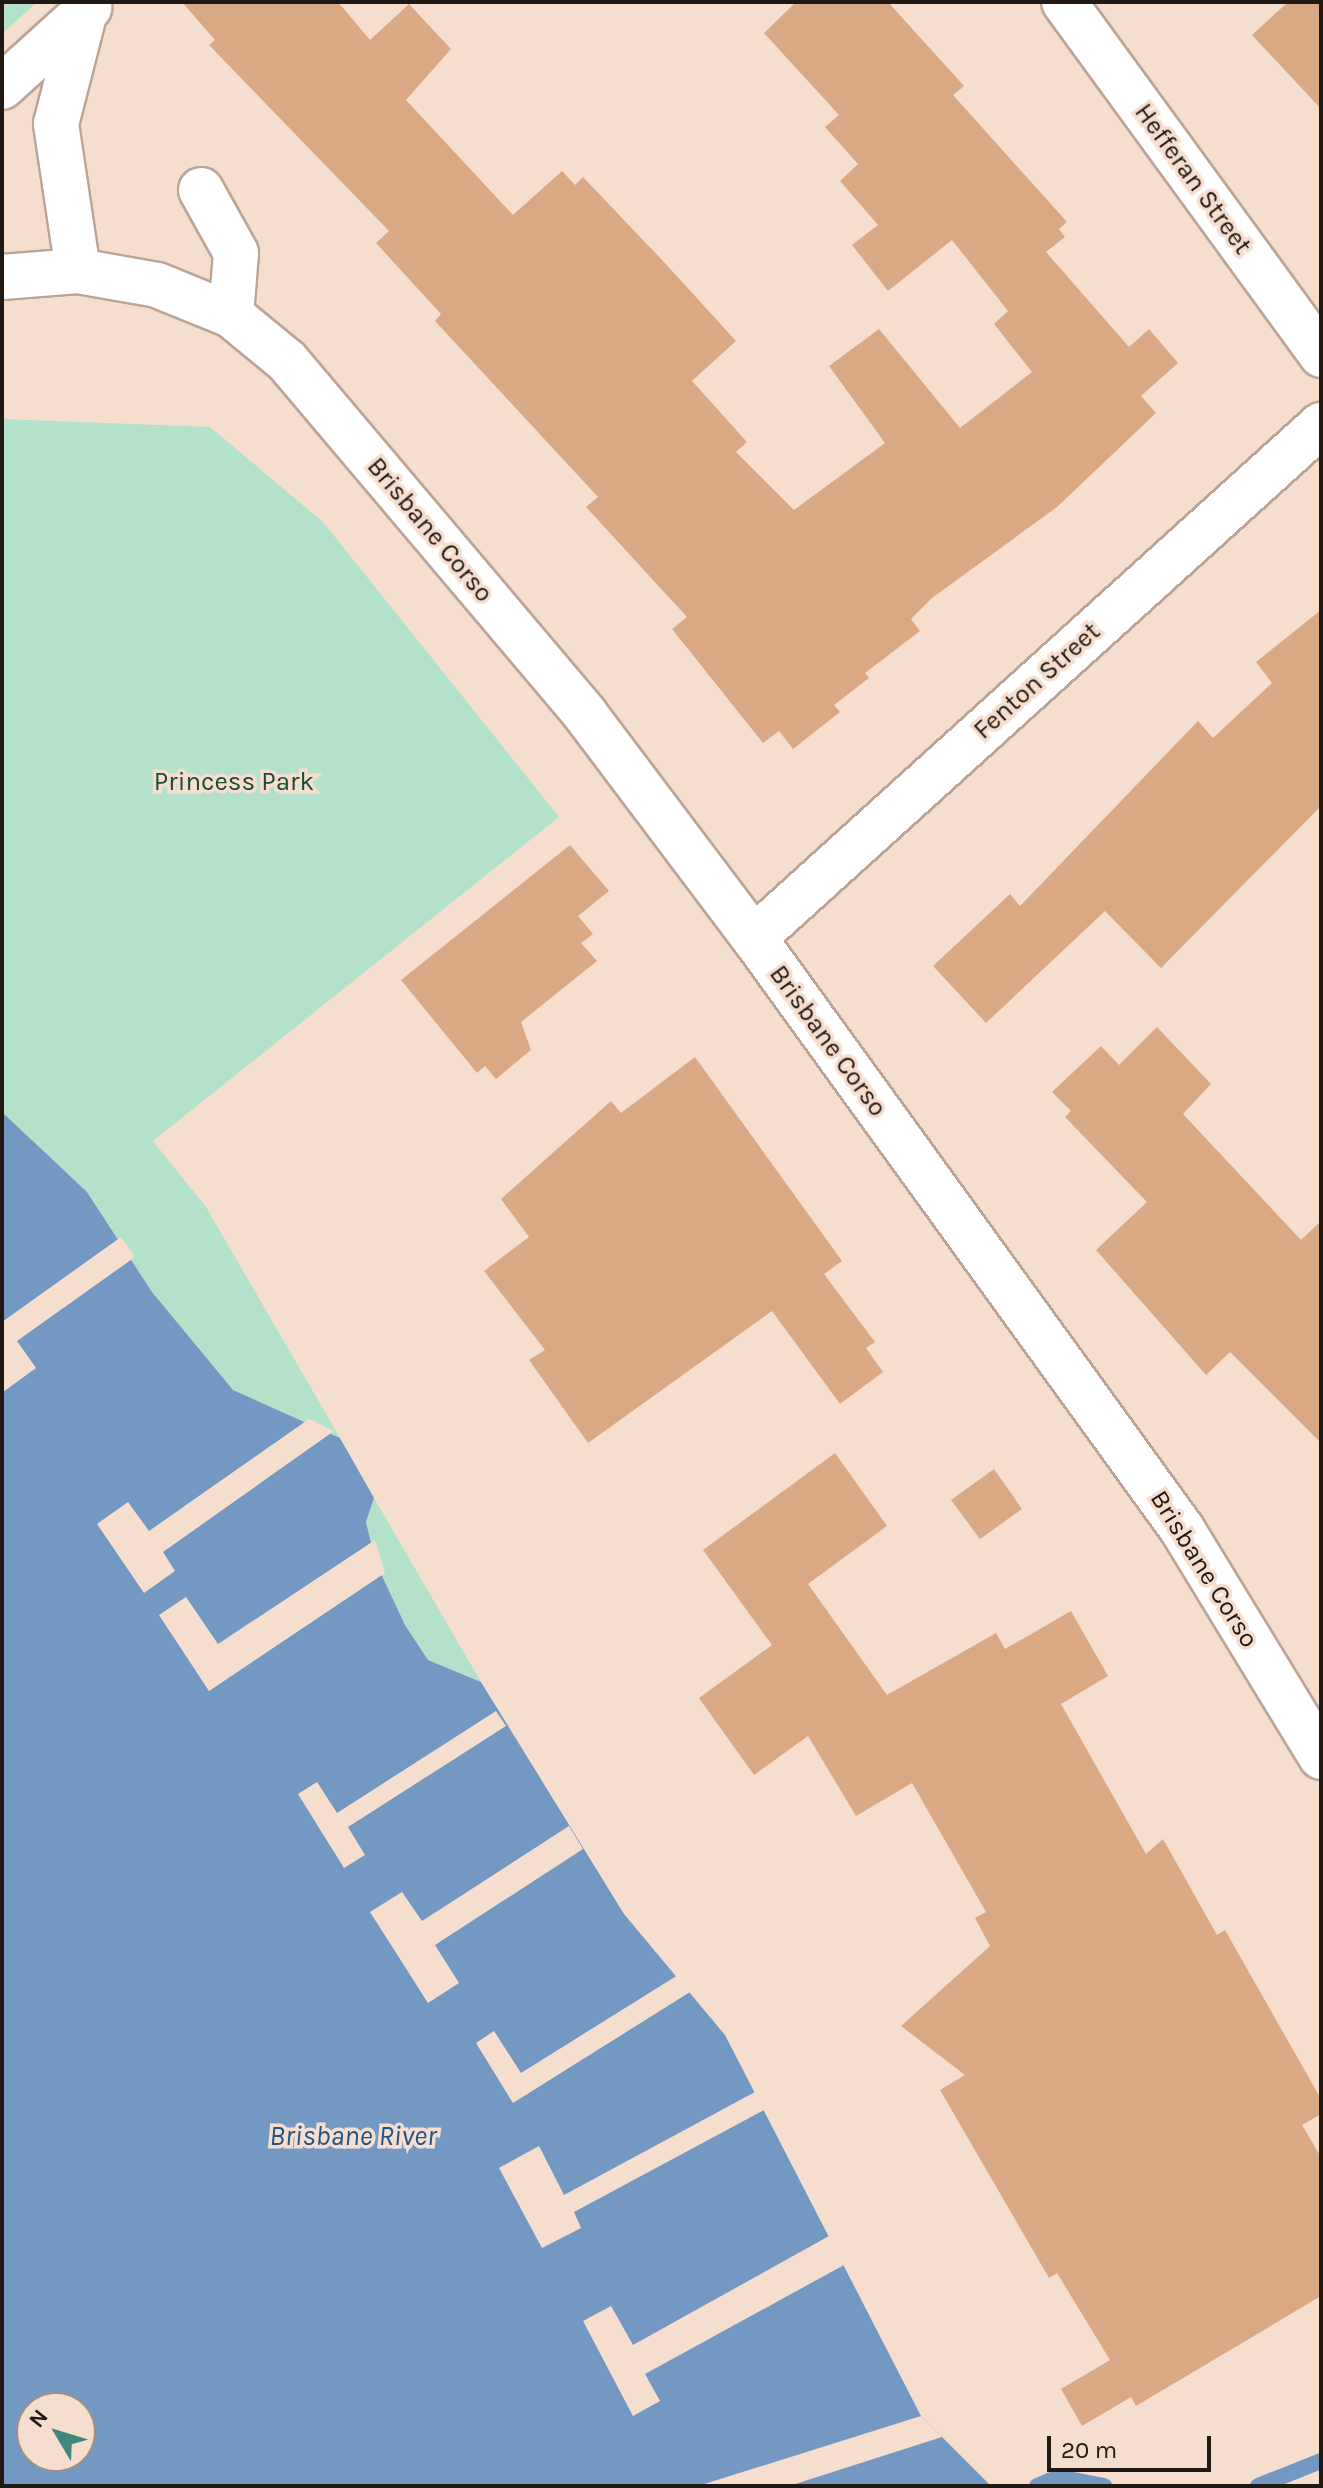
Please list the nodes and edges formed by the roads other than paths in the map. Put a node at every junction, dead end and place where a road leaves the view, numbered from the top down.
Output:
1 (1064, 2) edge
2 (90, 7) edge
3 (2, 87) edge
4 (201, 190) dead end
5 (78, 271) junction
6 (2, 277) edge
7 (231, 315) junction
8 (1321, 355) edge
9 (1321, 425) edge
10 (754, 938) junction
11 (1321, 1757) edge

1 - 8 street, Hefferan Street
2 - 3 street
2 - 5 street
4 - 7 street
5 - 6 street, Brisbane Corso
5 - 7 street, Brisbane Corso
7 - 10 street, Brisbane Corso
9 - 10 street, Fenton Street
10 - 11 street, Brisbane Corso

